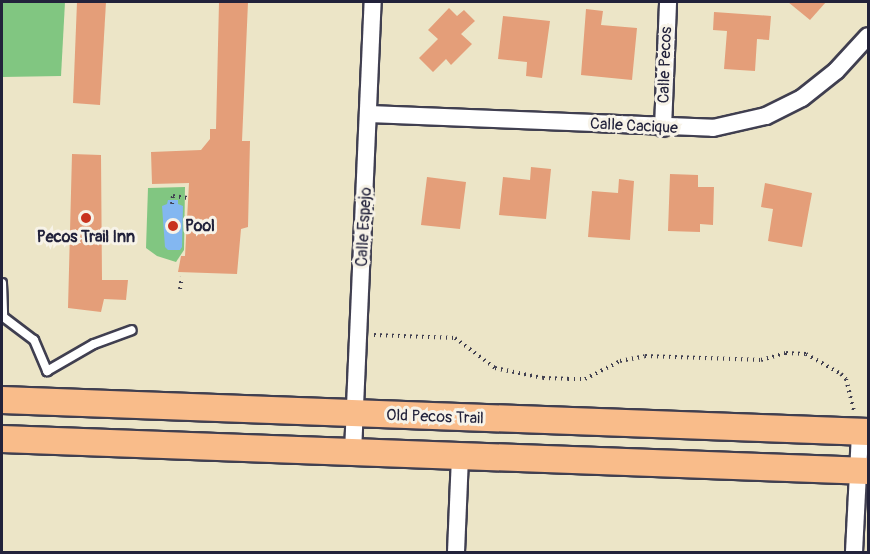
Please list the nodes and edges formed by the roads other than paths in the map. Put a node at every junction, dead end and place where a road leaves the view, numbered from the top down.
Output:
1 (373, 2) edge
2 (668, 2) edge
3 (868, 36) edge
4 (369, 114) junction
5 (663, 128) junction
6 (2, 283) edge
7 (2, 317) edge
8 (132, 330) dead end
9 (2, 400) edge
10 (355, 414) junction
11 (863, 426) edge
12 (2, 439) edge
13 (353, 452) junction
14 (460, 456) junction
15 (864, 470) edge
16 (456, 552) edge
17 (854, 552) edge

1 - 4 street, Calle Espejo
2 - 5 street, Calle Pecos
3 - 5 street, Calle Cacique
4 - 5 street, Calle Cacique
4 - 10 street, Calle Espejo
6 - 7 lane
7 - 8 lane
9 - 10 main road, Old Pecos Trail
10 - 11 main road, Old Pecos Trail
10 - 13 street, Calle Espejo
11 - 15 street
12 - 13 main road
13 - 14 main road
14 - 15 main road
14 - 16 street
15 - 17 street

